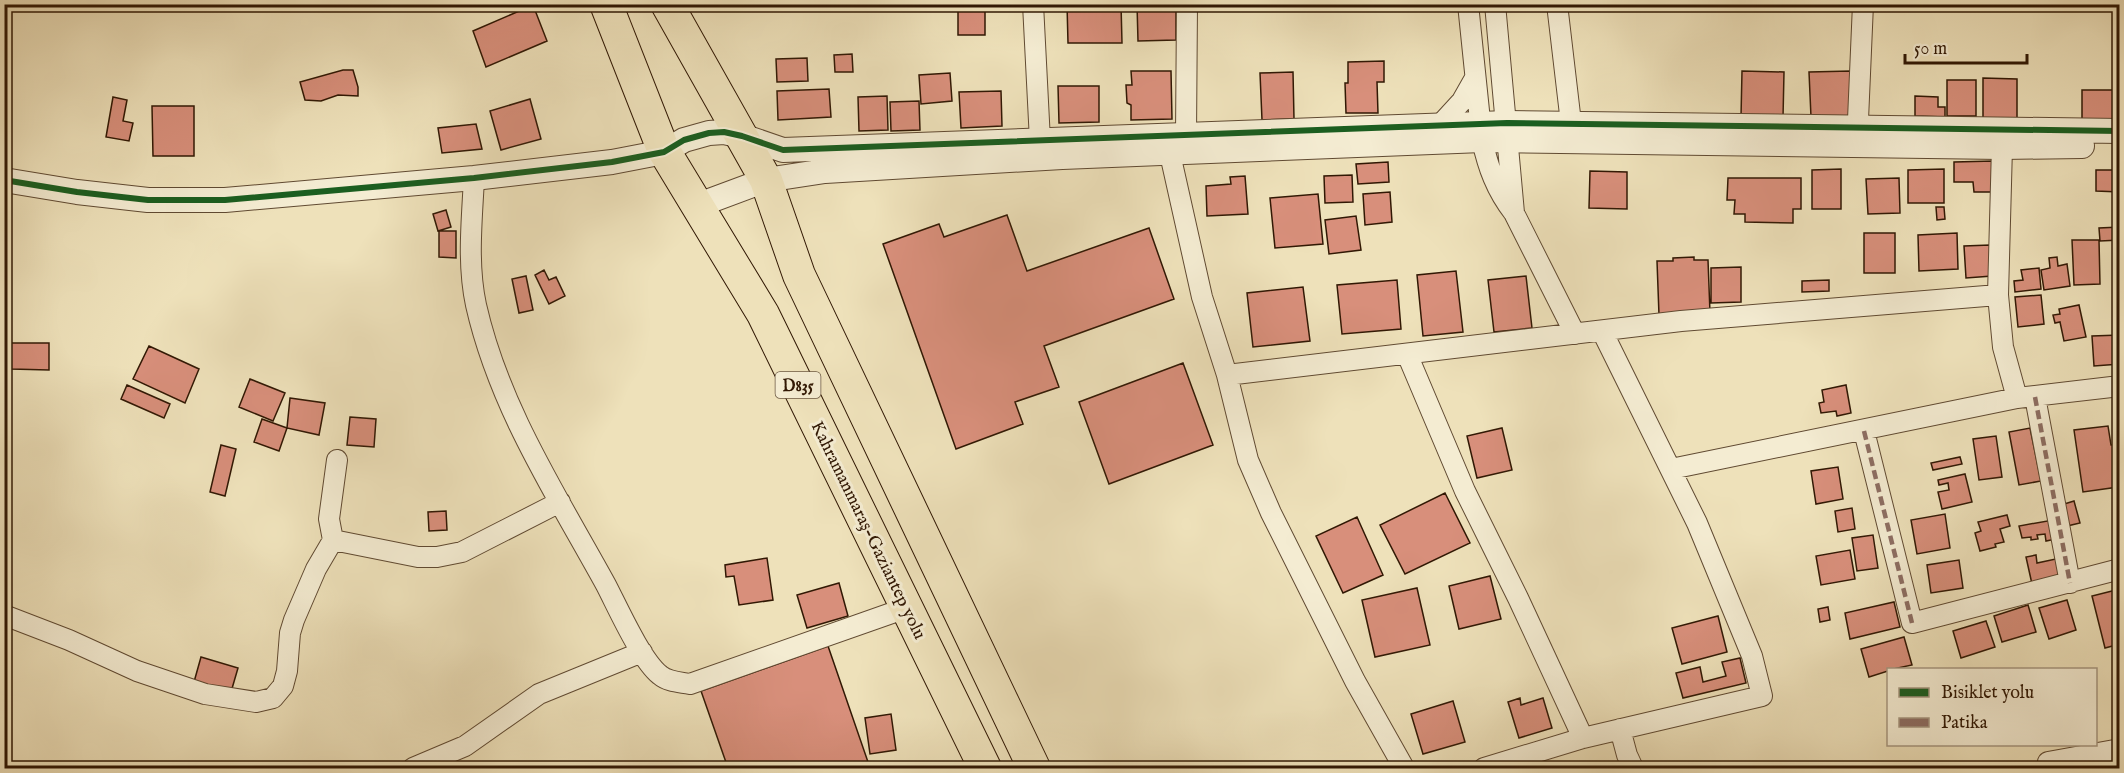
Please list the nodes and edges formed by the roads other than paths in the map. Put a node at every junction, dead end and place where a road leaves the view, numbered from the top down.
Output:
1 (606, 4) edge
2 (667, 4) edge
3 (1033, 4) edge
4 (1187, 4) edge
5 (1468, 4) edge
6 (1495, 4) edge
7 (1557, 4) edge
8 (1863, 4) edge
9 (1475, 78) junction
10 (1570, 123) junction
11 (1440, 125) junction
12 (1507, 131) junction
13 (2120, 131) edge
14 (1481, 132) junction
15 (1186, 135) junction
16 (1857, 135) junction
17 (742, 136) junction
18 (1040, 141) junction
19 (2120, 145) edge
20 (2002, 147) junction
21 (664, 152) junction
22 (997, 152) junction
23 (1170, 154) junction
24 (474, 178) junction
25 (4, 180) edge
26 (766, 180) junction
27 (696, 206) junction
28 (1514, 213) junction
29 (1998, 295) junction
30 (1602, 331) junction
31 (1575, 334) junction
32 (1407, 354) junction
33 (1227, 375) junction
34 (2120, 386) edge
35 (2026, 397) junction
36 (1864, 430) junction
37 (337, 460) dead end
38 (1671, 469) junction
39 (560, 502) junction
40 (333, 540) junction
41 (2120, 569) edge
42 (2070, 583) junction
43 (906, 608) junction
44 (4, 615) edge
45 (642, 652) junction
46 (1620, 729) junction
47 (1582, 738) junction
48 (2120, 748) edge
49 (2048, 762) dead end
50 (413, 768) edge
51 (985, 768) edge
52 (1034, 768) edge
53 (1404, 768) edge
54 (1484, 768) edge
55 (1633, 768) edge

1 - 21 highway, Kahramanmaraş-Gaziantep yolu / D835
2 - 17 highway, D835
3 - 18 street
4 - 15 street
5 - 9 street
6 - 12 street
7 - 10 street
8 - 16 street
9 - 11 street
9 - 14 street
10 - 12 street
10 - 16 street
11 - 14 street
11 - 15 street
12 - 14 street
12 - 16 street
12 - 28 street
13 - 16 street
14 - 23 street
14 - 28 street
15 - 18 street
16 - 20 street
17 - 21 street
17 - 22 street
17 - 26 highway, D835
18 - 22 street
19 - 20 street
20 - 29 street
21 - 24 street
21 - 27 highway, Kahramanmaraş-Gaziantep yolu / D835
22 - 23 street
22 - 26 street
23 - 33 street
24 - 25 street
24 - 39 street
26 - 27 street
26 - 52 highway, D835
27 - 43 highway, Kahramanmaraş-Gaziantep yolu / D835
28 - 31 street
29 - 30 street
29 - 35 street
30 - 31 street
30 - 38 street
31 - 32 street
32 - 33 street
32 - 47 street
33 - 53 street
34 - 35 street
35 - 36 street
35 - 42 street
36 - 38 street
36 - 42 street
37 - 40 street
38 - 46 street
39 - 40 street
39 - 45 street
40 - 44 street
41 - 42 street
43 - 45 street
43 - 51 highway, Kahramanmaraş-Gaziantep yolu / D835
45 - 50 street
46 - 47 street
46 - 55 street
47 - 54 street
48 - 49 street

